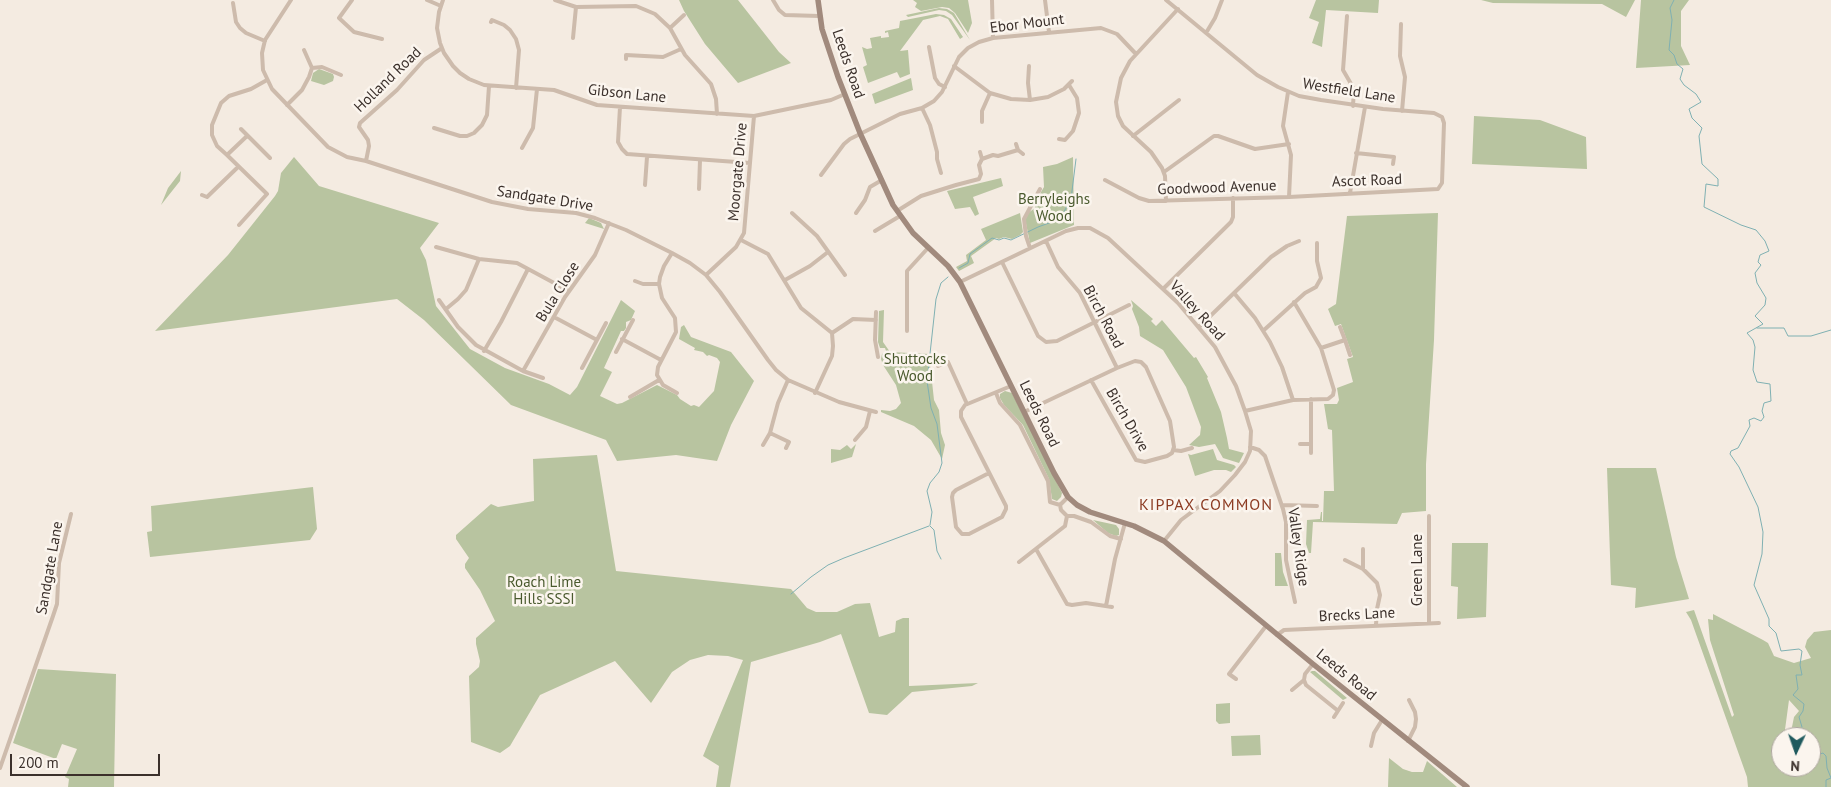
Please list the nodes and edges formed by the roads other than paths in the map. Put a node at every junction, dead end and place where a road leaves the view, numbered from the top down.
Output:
1 (291, 0) edge
2 (352, 0) edge
3 (427, 0) edge
4 (443, 0) edge
5 (555, 0) edge
6 (596, 0) edge
7 (637, 0) edge
8 (773, 0) edge
9 (818, 0) edge
10 (992, 0) edge
11 (1045, 0) edge
12 (1166, 0) edge
13 (1222, 0) edge
14 (233, 2) dead end
15 (441, 6) junction
16 (636, 6) junction
17 (576, 7) junction
18 (596, 7) junction
19 (1178, 8) junction
20 (684, 15) dead end
21 (819, 16) junction
22 (1347, 16) dead end
23 (491, 22) dead end
24 (1401, 24) dead end
25 (670, 28) junction
26 (1049, 32) junction
27 (1206, 33) junction
28 (382, 38) dead end
29 (573, 38) dead end
30 (993, 38) junction
31 (265, 41) junction
32 (929, 47) dead end
33 (442, 48) junction
34 (681, 48) junction
35 (304, 50) dead end
36 (1136, 54) junction
37 (626, 59) dead end
38 (954, 66) junction
39 (1029, 66) dead end
40 (312, 68) junction
41 (341, 75) dead end
42 (267, 80) junction
43 (489, 86) junction
44 (945, 87) junction
45 (516, 88) junction
46 (537, 89) junction
47 (1288, 92) junction
48 (990, 93) junction
49 (845, 94) junction
50 (1030, 100) junction
51 (1179, 100) dead end
52 (287, 105) junction
53 (1353, 106) junction
54 (620, 107) junction
55 (1364, 107) junction
56 (922, 108) junction
57 (1402, 111) junction
58 (717, 114) junction
59 (754, 116) junction
60 (982, 122) dead end
61 (434, 128) dead end
62 (241, 129) dead end
63 (860, 133) junction
64 (247, 136) junction
65 (1133, 136) junction
66 (1059, 139) dead end
67 (1016, 144) dead end
68 (1288, 144) junction
69 (522, 148) dead end
70 (1018, 150) junction
71 (980, 152) dead end
72 (1356, 153) junction
73 (1023, 154) dead end
74 (227, 156) junction
75 (647, 157) junction
76 (270, 158) dead end
77 (982, 159) junction
78 (366, 160) junction
79 (700, 160) junction
80 (750, 163) junction
81 (1393, 164) dead end
82 (238, 167) junction
83 (1164, 172) junction
84 (941, 173) dead end
85 (821, 175) dead end
86 (882, 180) junction
87 (1105, 180) dead end
88 (1442, 183) joint
89 (646, 185) dead end
90 (699, 189) dead end
91 (1040, 189) dead end
92 (1350, 193) junction
93 (202, 195) dead end
94 (1289, 197) junction
95 (1233, 198) junction
96 (1166, 201) junction
97 (854, 204) dead end
98 (860, 207) junction
99 (792, 213) dead end
100 (856, 213) dead end
101 (898, 214) junction
102 (609, 223) junction
103 (239, 225) dead end
104 (875, 231) dead end
105 (740, 240) junction
106 (1046, 240) junction
107 (1299, 241) dead end
108 (1317, 243) dead end
109 (436, 247) dead end
110 (928, 248) junction
111 (1030, 248) junction
112 (828, 252) junction
113 (672, 253) junction
114 (479, 260) junction
115 (1002, 262) junction
116 (528, 268) junction
117 (706, 275) junction
118 (845, 275) dead end
119 (785, 280) junction
120 (635, 281) dead end
121 (960, 282) junction
122 (659, 284) junction
123 (1163, 289) junction
124 (569, 291) junction
125 (1234, 293) junction
126 (439, 300) dead end
127 (1294, 302) junction
128 (1130, 305) dead end
129 (446, 309) junction
130 (876, 312) dead end
131 (554, 317) junction
132 (633, 320) dead end
133 (876, 320) junction
134 (606, 323) dead end
135 (1094, 323) junction
136 (1199, 326) junction
137 (1340, 326) dead end
138 (907, 330) dead end
139 (1264, 330) junction
140 (832, 333) junction
141 (622, 339) junction
142 (597, 340) junction
143 (1345, 340) junction
144 (1321, 348) junction
145 (484, 351) junction
146 (616, 352) dead end
147 (1350, 355) dead end
148 (878, 357) dead end
149 (661, 360) junction
150 (938, 366) dead end
151 (582, 368) dead end
152 (1117, 368) junction
153 (523, 371) junction
154 (543, 378) dead end
155 (658, 380) junction
156 (788, 380) junction
157 (1091, 380) junction
158 (1011, 386) junction
159 (677, 392) dead end
160 (815, 393) junction
161 (996, 393) junction
162 (630, 397) dead end
163 (1311, 399) junction
164 (1293, 400) junction
165 (967, 404) junction
166 (870, 410) junction
167 (1245, 410) junction
168 (876, 412) dead end
169 (1024, 412) junction
170 (770, 432) junction
171 (855, 440) dead end
172 (1300, 444) dead end
173 (1311, 444) junction
174 (763, 445) dead end
175 (1250, 447) junction
176 (786, 448) dead end
177 (1192, 448) dead end
178 (1173, 450) junction
179 (1311, 453) dead end
180 (989, 473) junction
181 (1068, 497) junction
182 (1060, 505) junction
183 (1282, 505) junction
184 (1317, 506) dead end
185 (71, 514) dead end
186 (1067, 516) junction
187 (1429, 516) dead end
188 (1125, 523) junction
189 (1120, 539) junction
190 (1164, 541) junction
191 (1036, 549) junction
192 (1363, 549) dead end
193 (1345, 560) dead end
194 (1020, 562) dead end
195 (1363, 570) junction
196 (1295, 602) dead end
197 (1106, 606) junction
198 (1112, 607) dead end
199 (1439, 622) dead end
200 (1429, 623) junction
201 (1266, 626) junction
202 (1376, 626) junction
203 (1277, 635) junction
204 (1313, 664) junction
205 (1236, 679) dead end
206 (1304, 680) junction
207 (1292, 690) dead end
208 (1409, 700) dead end
209 (1343, 703) dead end
210 (1338, 710) junction
211 (1334, 717) dead end
212 (1382, 720) junction
213 (1408, 741) junction
214 (1371, 746) dead end
215 (0, 768) edge
216 (1467, 787) edge

1 - 31 street, Sandgate Drive
2 - 28 street
3 - 15 street
4 - 15 street, Gibson Lane
5 - 17 street
6 - 18 street
7 - 16 street
8 - 21 street
9 - 21 main road, Leeds Road
10 - 30 street
11 - 26 street
12 - 19 street, Westfield Lane
13 - 27 street
14 - 31 street
15 - 33 street, Gibson Lane
16 - 18 street
16 - 25 street
17 - 18 street
17 - 29 street
19 - 27 street, Westfield Lane
19 - 36 street
20 - 25 street
21 - 49 main road, Leeds Road
22 - 53 street
23 - 45 street
24 - 57 street
25 - 34 street
26 - 30 street, Ebor Mount
26 - 36 street, Ebor Mount
27 - 47 street, Westfield Lane
30 - 38 street, Ebor Mount
31 - 42 street, Sandgate Drive
32 - 44 street
33 - 43 street, Gibson Lane
33 - 78 street, Holland Road
34 - 37 street
34 - 58 street
35 - 40 street
36 - 65 street
38 - 44 street, Ebor Mount
38 - 48 street
39 - 50 street
40 - 41 street
40 - 52 street
42 - 52 street, Sandgate Drive
42 - 74 street
43 - 45 street, Gibson Lane
43 - 61 street
44 - 56 street, Ebor Mount
45 - 46 street, Gibson Lane
46 - 54 street, Gibson Lane
46 - 69 street
47 - 53 street, Westfield Lane
47 - 68 street, Goodwood Avenue
48 - 50 street
48 - 60 street
49 - 59 street, Gibson Lane
49 - 63 main road, Leeds Road
50 - 66 street
51 - 65 street
52 - 78 street, Sandgate Drive
53 - 55 street, Westfield Lane
54 - 58 street, Gibson Lane
54 - 75 street
55 - 57 street, Westfield Lane
55 - 72 street
56 - 63 street, Ebor Mount
56 - 84 street
57 - 88 street, Westfield Lane
58 - 59 street, Gibson Lane
59 - 80 street, Moorgate Drive
62 - 64 street
63 - 85 street, Ebor Mount
63 - 86 main road, Leeds Road
64 - 74 street
64 - 76 street
65 - 83 street
67 - 70 street
68 - 83 street
68 - 94 street, Goodwood Avenue
70 - 73 street
70 - 77 street
71 - 77 street
72 - 81 street
72 - 92 street
74 - 82 street
75 - 79 street
75 - 89 street
77 - 101 street
78 - 102 street, Sandgate Drive
79 - 80 street
79 - 90 street
80 - 105 street, Moorgate Drive
82 - 93 street
82 - 103 street
83 - 96 street
86 - 98 street
86 - 101 main road, Leeds Road
87 - 96 street, Goodwood Avenue
88 - 92 street, Ascot Road
91 - 111 street
92 - 94 street, Ascot Road
94 - 95 street, Goodwood Avenue
95 - 96 street, Goodwood Avenue
95 - 123 street
97 - 98 street
98 - 100 street
99 - 112 street
101 - 104 street
101 - 110 main road, Leeds Road
102 - 113 street, Sandgate Drive
102 - 124 street, Bula Close
105 - 117 street, Moorgate Drive
105 - 119 street
106 - 111 street, Valley Road
106 - 123 street, Valley Road
106 - 135 street, Birch Road
107 - 125 street
108 - 127 street
109 - 114 street
110 - 121 main road, Leeds Road
110 - 138 street
111 - 115 street, Valley Road
112 - 118 street
112 - 119 street
113 - 117 street, Sandgate Drive
113 - 122 street
114 - 116 street
114 - 129 street
115 - 121 street, Valley Road
115 - 135 street
116 - 124 street
116 - 145 street
117 - 156 street, Sandgate Drive
119 - 140 street
120 - 122 street
121 - 158 main road, Leeds Road
122 - 149 street
123 - 136 street, Valley Road
124 - 131 street, Bula Close
125 - 136 street
125 - 139 street
126 - 129 street
127 - 139 street
127 - 144 street
128 - 135 street
129 - 145 street
130 - 133 street
131 - 142 street
131 - 153 street, Bula Close
132 - 141 street
133 - 140 street
133 - 148 street
134 - 142 street
135 - 152 street, Birch Road
136 - 167 street, Valley Road
137 - 143 street
139 - 164 street
140 - 160 street
141 - 146 street
141 - 149 street
142 - 151 street
143 - 144 street
143 - 147 street
144 - 163 street
145 - 153 street
149 - 155 street
150 - 165 street
152 - 157 street, Birch Road
152 - 178 street, Birch Drive
153 - 154 street
155 - 159 street
155 - 162 street
156 - 160 street, Sandgate Drive
156 - 170 street
157 - 169 street, Birch Road
157 - 178 street, Birch Drive
158 - 161 street
158 - 169 main road, Leeds Road
160 - 166 street, Sandgate Drive
161 - 165 street
161 - 182 street, Leeds Road
163 - 164 street
163 - 173 street
164 - 167 street
165 - 180 street
166 - 168 street, Sandgate Drive
166 - 171 street
167 - 175 street, Valley Road
169 - 181 main road, Leeds Road
170 - 174 street
170 - 176 street
172 - 173 street
173 - 179 street
175 - 183 street, Valley Ridge
175 - 190 street, Valley Road
177 - 178 street
180 - 180 street
181 - 182 street
181 - 188 main road, Leeds Road
182 - 186 street
183 - 184 street
183 - 196 street, Valley Ridge
185 - 215 street, Sandgate Lane
186 - 189 street
186 - 191 street
187 - 200 street, Green Lane
188 - 189 street
188 - 190 main road, Leeds Road
189 - 197 street
190 - 201 main road, Leeds Road
191 - 194 street
191 - 197 street
192 - 195 street
193 - 195 street
195 - 202 street
197 - 198 street
199 - 200 street, Brecks Lane
200 - 202 street, Brecks Lane
201 - 203 main road, Leeds Road
201 - 205 street
202 - 203 street, Brecks Lane
203 - 204 main road, Leeds Road
204 - 206 street
204 - 212 main road, Leeds Road
206 - 207 street
206 - 210 street
208 - 213 street
209 - 210 street
210 - 211 street
212 - 213 main road, Leeds Road
212 - 214 street, Leeds Road
213 - 216 main road, Leeds Road

